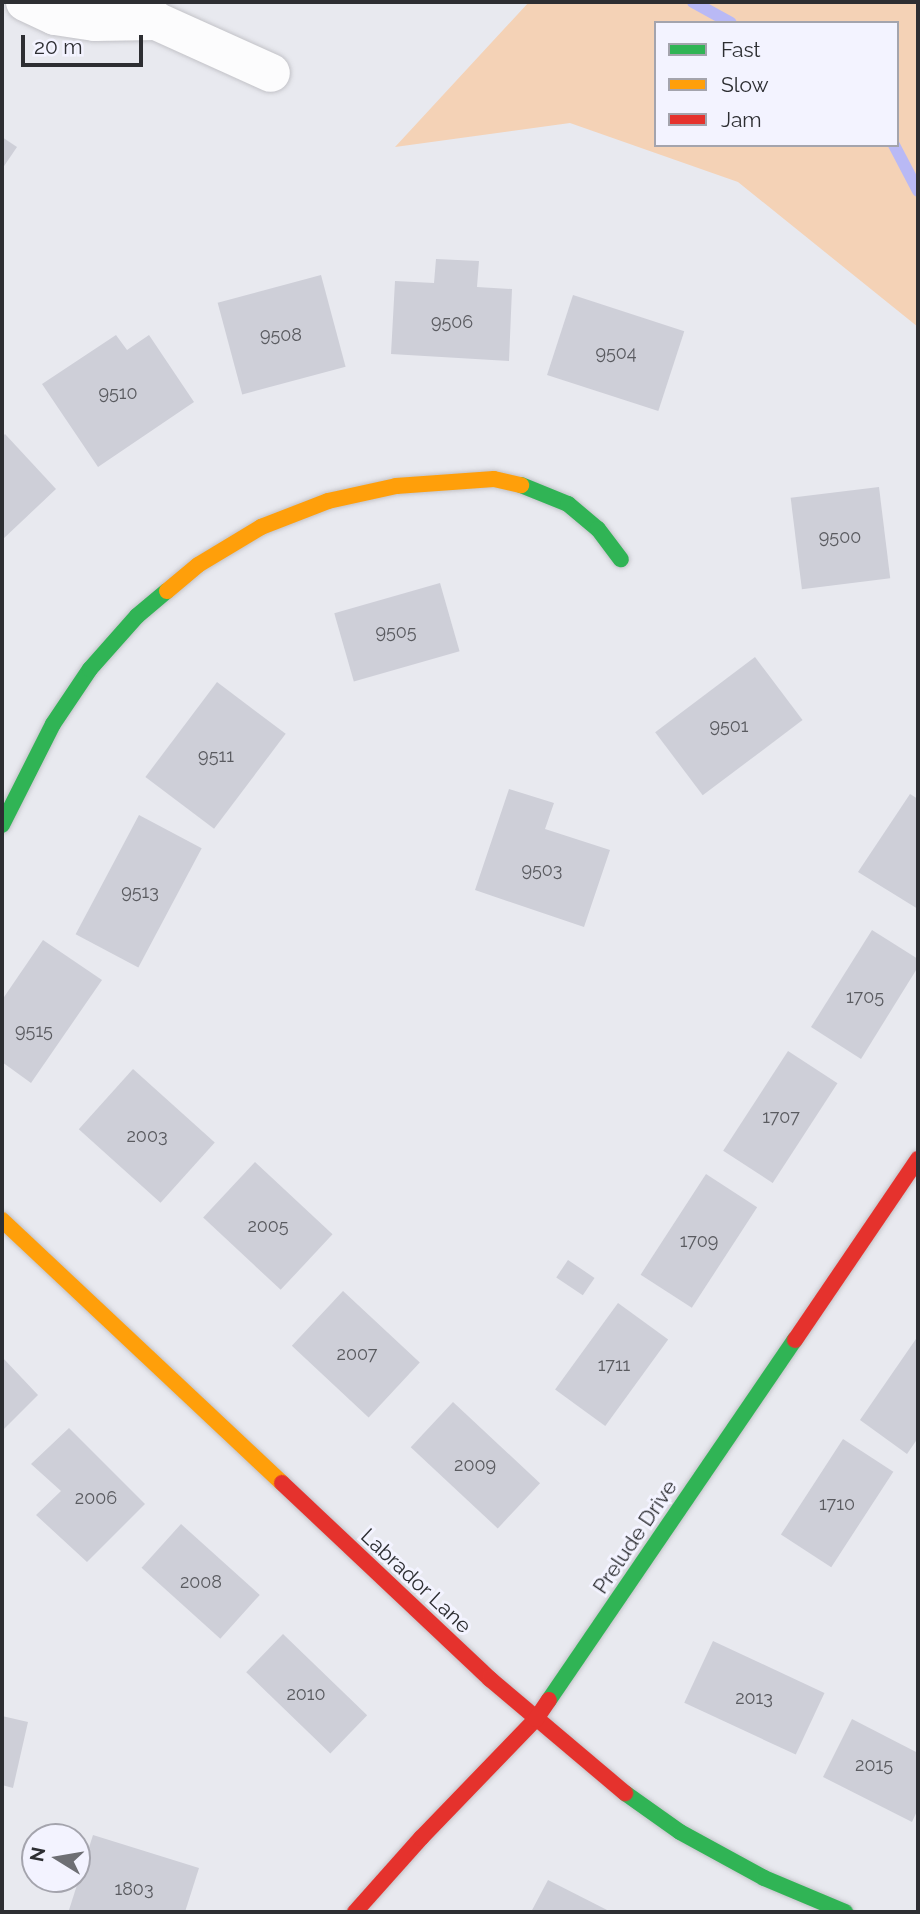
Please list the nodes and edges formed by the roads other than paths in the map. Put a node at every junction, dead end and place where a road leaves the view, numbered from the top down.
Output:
1 (25, 2) edge
2 (153, 8) edge
3 (271, 73) dead end
4 (621, 559) dead end
5 (2, 825) edge
6 (918, 1159) edge
7 (2, 1220) edge
8 (536, 1719) junction
9 (355, 1912) edge
10 (845, 1912) edge

1 - 2 street
2 - 3 street
4 - 5 street
6 - 8 street, Prelude Drive
7 - 8 street, Labrador Lane
8 - 9 street, Prelude Drive
8 - 10 street, Labrador Lane

